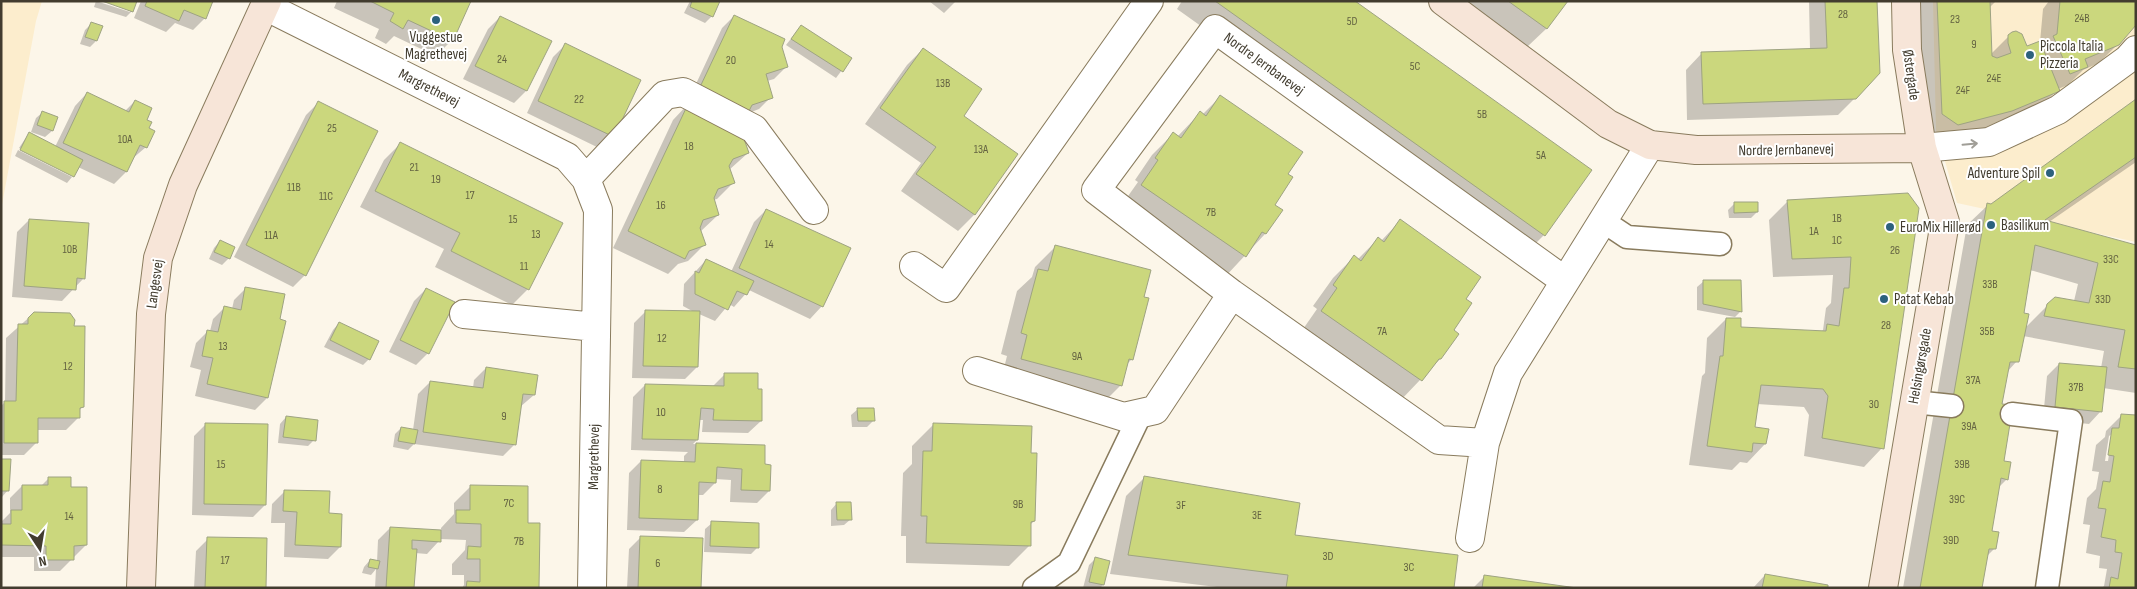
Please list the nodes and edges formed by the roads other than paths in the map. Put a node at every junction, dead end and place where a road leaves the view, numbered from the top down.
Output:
1 (1149, 1) edge
2 (1443, 1) edge
3 (1906, 1) edge
4 (266, 4) edge
5 (2136, 50) edge
6 (1650, 145) junction
7 (1922, 148) junction
8 (586, 179) junction
9 (814, 210) dead end
10 (1603, 221) junction
11 (1720, 244) dead end
12 (914, 266) dead end
13 (1565, 281) junction
14 (1232, 294) junction
15 (464, 314) dead end
16 (596, 327) junction
17 (977, 371) dead end
18 (1914, 402) junction
19 (1952, 406) dead end
20 (1141, 413) junction
21 (2012, 414) dead end
22 (1485, 442) junction
23 (1470, 538) dead end
24 (141, 588) edge
25 (592, 588) edge
26 (1034, 588) edge
27 (1883, 588) edge
28 (2047, 588) edge

1 - 12 street
2 - 6 street, Nordre Jernbanevej
3 - 7 street, Østergade
4 - 8 street, Margrethevej
4 - 24 street, Langesvej
7 -> 5 street
6 - 7 street, Nordre Jernbanevej
6 - 10 street
7 - 18 street, Helsingørsgade
8 - 9 street
8 - 16 street, Margrethevej
10 - 11 lane
10 - 13 street
13 - 14 street, Nordre Jernbanevej
13 - 22 street
14 - 20 street
14 - 22 street, Nordre Jernbanevej
15 - 16 street
16 - 25 street, Margrethevej
17 - 20 street
18 - 19 lane
18 - 27 street, Helsingørsgade
20 - 26 lane
21 - 28 lane
22 - 23 street

